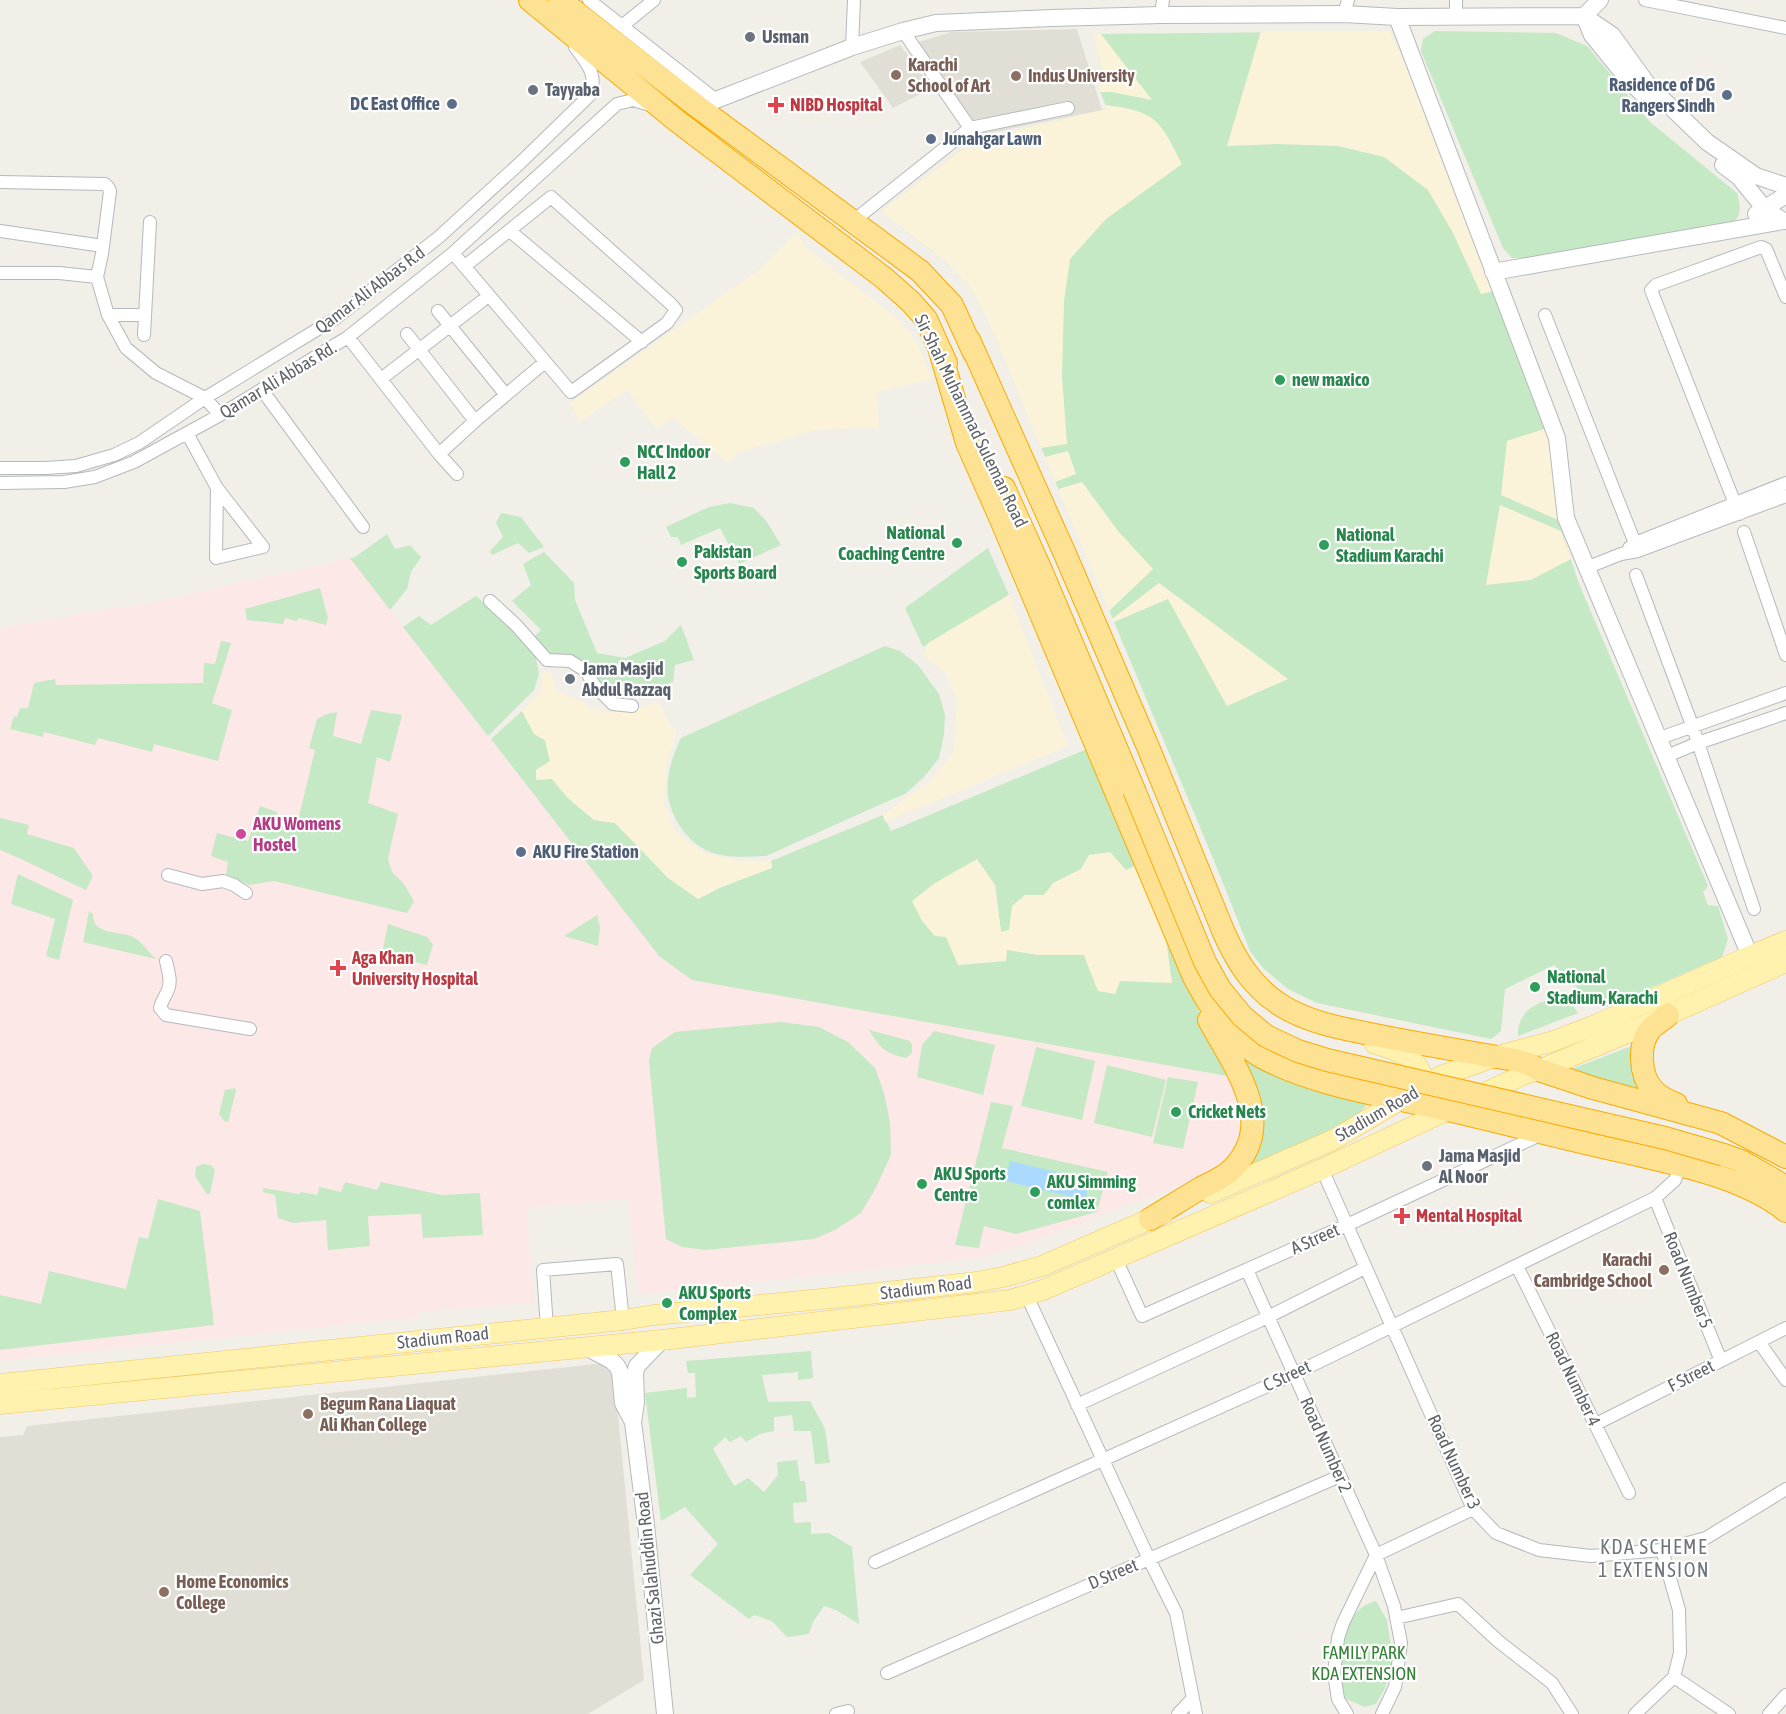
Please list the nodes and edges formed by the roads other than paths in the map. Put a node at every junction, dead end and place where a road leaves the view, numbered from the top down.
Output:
1 (531, 0) edge
2 (589, 0) edge
3 (654, 0) edge
4 (854, 0) edge
5 (1600, 0) edge
6 (1645, 0) edge
7 (1346, 7) edge
8 (1162, 8) edge
9 (1456, 8) edge
10 (557, 9) edge
11 (1584, 16) junction
12 (1396, 17) junction
13 (622, 26) junction
14 (1786, 28) edge
15 (903, 31) junction
16 (852, 47) junction
17 (707, 104) junction
18 (660, 107) junction
19 (1068, 108) dead end
20 (970, 128) junction
21 (0, 182) edge
22 (1786, 186) edge
23 (1750, 190) junction
24 (1786, 195) edge
25 (475, 205) junction
26 (1764, 208) junction
27 (490, 219) junction
28 (1747, 220) junction
29 (1785, 221) edge
30 (150, 222) dead end
31 (852, 222) junction
32 (0, 231) edge
33 (510, 231) junction
34 (1731, 231) junction
35 (103, 246) junction
36 (453, 253) junction
37 (465, 266) junction
38 (1494, 272) junction
39 (0, 273) edge
40 (97, 277) junction
41 (1786, 297) edge
42 (482, 301) dead end
43 (438, 311) dead end
44 (108, 315) junction
45 (144, 315) junction
46 (1545, 315) dead end
47 (449, 326) junction
48 (407, 334) dead end
49 (144, 335) dead end
50 (348, 337) junction
51 (969, 340) junction
52 (642, 342) junction
53 (420, 349) junction
54 (940, 351) junction
55 (545, 362) junction
56 (381, 379) junction
57 (262, 390) junction
58 (506, 395) junction
59 (205, 398) junction
60 (220, 415) junction
61 (475, 421) junction
62 (187, 433) junction
63 (439, 454) junction
64 (0, 468) edge
65 (457, 474) dead end
66 (0, 483) edge
67 (1786, 483) edge
68 (217, 488) junction
69 (1786, 496) edge
70 (1738, 509) junction
71 (363, 527) dead end
72 (1744, 532) dead end
73 (1636, 547) junction
74 (1586, 568) junction
75 (1636, 575) dead end
76 (490, 601) dead end
77 (1786, 655) edge
78 (1786, 693) edge
79 (632, 706) dead end
80 (1786, 713) edge
81 (1692, 725) junction
82 (1660, 738) junction
83 (1698, 743) junction
84 (1667, 756) junction
85 (1141, 788) junction
86 (168, 875) dead end
87 (246, 893) dead end
88 (1754, 909) dead end
89 (1786, 941) edge
90 (1750, 956) junction
91 (166, 961) dead end
92 (1786, 962) edge
93 (1197, 982) junction
94 (1668, 1015) junction
95 (1312, 1020) junction
96 (250, 1029) dead end
97 (1554, 1041) junction
98 (1494, 1057) junction
99 (1531, 1069) junction
100 (1413, 1097) junction
101 (1447, 1110) junction
102 (1551, 1135) junction
103 (1386, 1139) junction
104 (1724, 1140) junction
105 (1786, 1156) edge
106 (1681, 1164) junction
107 (1322, 1169) junction
108 (1786, 1171) edge
109 (1655, 1198) junction
110 (1784, 1204) edge
111 (1150, 1219) junction
112 (1347, 1225) junction
113 (1116, 1258) junction
114 (1517, 1266) junction
115 (1365, 1268) junction
116 (1247, 1270) junction
117 (1027, 1296) junction
118 (1268, 1317) junction
119 (623, 1320) junction
120 (1392, 1326) junction
121 (547, 1328) junction
122 (1786, 1328) edge
123 (662, 1340) junction
124 (1759, 1342) junction
125 (584, 1346) junction
126 (1721, 1361) junction
127 (1294, 1374) junction
128 (1786, 1380) edge
129 (0, 1395) edge
130 (1077, 1405) junction
131 (633, 1422) junction
132 (1596, 1424) junction
133 (1103, 1460) junction
134 (1340, 1476) junction
135 (1786, 1489) edge
136 (1629, 1493) dead end
137 (1473, 1509) junction
138 (1662, 1550) junction
139 (1377, 1555) junction
140 (1149, 1559) junction
141 (874, 1562) dead end
142 (1396, 1618) junction
143 (887, 1672) dead end
144 (1674, 1677) junction
145 (1786, 1695) edge
146 (1192, 1699) junction
147 (665, 1714) edge
148 (1178, 1714) edge
149 (1196, 1714) edge
150 (1347, 1714) edge
151 (1382, 1714) edge
152 (1572, 1714) edge
153 (1635, 1714) edge
154 (1729, 1714) edge
155 (1769, 1714) edge

1 - 10 highway, Sir Shah Muhammad Suleman Road
2 - 13 street
3 - 13 street
4 - 16 street
5 - 11 street
6 - 14 street
7 - 8 street
7 - 12 street
8 - 15 street
9 - 11 street
9 - 12 street
10 - 17 highway, Sir Shah Muhammad Suleman Road
10 - 18 highway, Sir Shah Muhammad Suleman Road
10 - 25 street, Qamar Ali Abbas R.d
11 - 22 street
11 - 23 street
12 - 38 street
13 - 17 street
15 - 16 street
15 - 20 street
16 - 17 street
17 - 31 highway, Sir Shah Muhammad Suleman Road
18 - 27 street, Qamar Ali Abbas Rd.
18 - 54 highway, Sir Shah Muhammad Suleman Road
19 - 20 street
20 - 31 street
21 - 35 street
23 - 26 street
23 - 28 street
24 - 26 street
25 - 27 street
25 - 59 street, Qamar Ali Abbas R.d
26 - 28 street
26 - 29 street
27 - 36 street, Qamar Ali Abbas Rd.
28 - 34 street
29 - 34 street
30 - 45 street
31 - 51 highway, Sir Shah Muhammad Suleman Road
32 - 35 street
33 - 37 street
33 - 52 street
33 - 52 street
34 - 38 street
35 - 40 street
36 - 37 street
36 - 50 street, Qamar Ali Abbas Rd.
37 - 55 street
38 - 74 street
39 - 40 street
40 - 44 street
41 - 70 street
42 - 47 street
43 - 47 street
44 - 45 street
44 - 59 street
45 - 49 street
46 - 73 street
47 - 53 street
47 - 58 street
48 - 53 street
50 - 56 street
50 - 57 street, Qamar Ali Abbas Rd.
51 - 85 highway, Sir Shah Muhammad Suleman Road
51 - 95 highway
52 - 55 street
53 - 56 street
53 - 61 street
54 - 85 highway, Sir Shah Muhammad Suleman Road
54 - 93 highway
55 - 58 street
56 - 63 street
57 - 60 street, Qamar Ali Abbas Rd.
57 - 71 street
58 - 61 street
59 - 60 street
59 - 64 street, Qamar Ali Abbas R.d
60 - 62 street, Qamar Ali Abbas Rd.
61 - 63 street
62 - 66 street, Qamar Ali Abbas Rd.
62 - 68 street
63 - 65 street
67 - 70 street
68 - 68 street
69 - 70 street
70 - 73 street
72 - 77 street
73 - 74 street
74 - 82 street
75 - 81 street
76 - 79 street
78 - 81 street
80 - 83 street
81 - 82 street
81 - 83 street
82 - 84 street
83 - 84 street
83 - 88 street
84 - 90 street
85 - 104 highway, bridge
86 - 87 street
89 - 90 main road, Stadium Road
90 - 97 main road, Stadium Road
91 - 96 street
92 - 94 main road, Stadium Road
93 - 100 highway
93 - 111 highway
94 - 99 main road, Stadium Road
94 - 104 highway
95 - 98 highway
95 - 100 main road
97 - 98 main road, Stadium Road
97 - 99 main road
98 - 99 highway
98 - 100 main road, Stadium Road
99 - 101 main road, Stadium Road
99 - 102 main road
99 - 104 highway
100 - 101 highway
100 - 103 main road
100 - 111 main road, Stadium Road
101 - 102 highway
101 - 103 main road, Stadium Road
102 - 106 highway
102 - 112 street, A Street
103 - 107 main road, Stadium Road
104 - 105 highway
104 - 108 highway
104 - 110 highway
106 - 109 street, C Street
106 - 110 highway
107 - 112 street, Road Number 3
107 - 113 main road, Stadium Road
109 - 114 street, C Street
109 - 126 street, Road Number 5
111 - 119 main road, Stadium Road
112 - 115 street, Road Number 3
112 - 116 street, A Street
113 - 116 street, A Street
113 - 117 main road, Stadium Road
114 - 120 street, C Street
114 - 132 street, Road Number 4
115 - 118 street
115 - 120 street, Road Number 3
116 - 118 street, Road Number 2
117 - 123 main road, Stadium Road
117 - 130 street
118 - 127 street, Road Number 2
118 - 130 street
119 - 121 main road, Stadium Road
119 - 121 street
120 - 127 street, C Street
120 - 137 street, Road Number 3
121 - 129 main road, Stadium Road
122 - 124 street, F Street
123 - 125 main road, Stadium Road
123 - 131 street, Ghazi Salahuddin Road
124 - 126 street, F Street
124 - 128 street
125 - 129 main road, Stadium Road
125 - 131 street, Ghazi Salahuddin Road
126 - 132 street, F Street
127 - 133 street, C Street
127 - 134 street, Road Number 2
130 - 133 street
131 - 147 street, Ghazi Salahuddin Road
132 - 136 street, Road Number 4
133 - 140 street
133 - 141 street, C Street
134 - 139 street, Road Number 2
134 - 140 street, D Street
135 - 138 street, Road Number 3
137 - 138 street, Road Number 3
137 - 139 street
138 - 144 street
139 - 142 street, Road Number 2
139 - 150 street
140 - 143 street, D Street
140 - 146 street
142 - 151 street, Road Number 2
142 - 152 street
144 - 153 street
144 - 154 street
145 - 155 street
146 - 148 street
146 - 149 street

